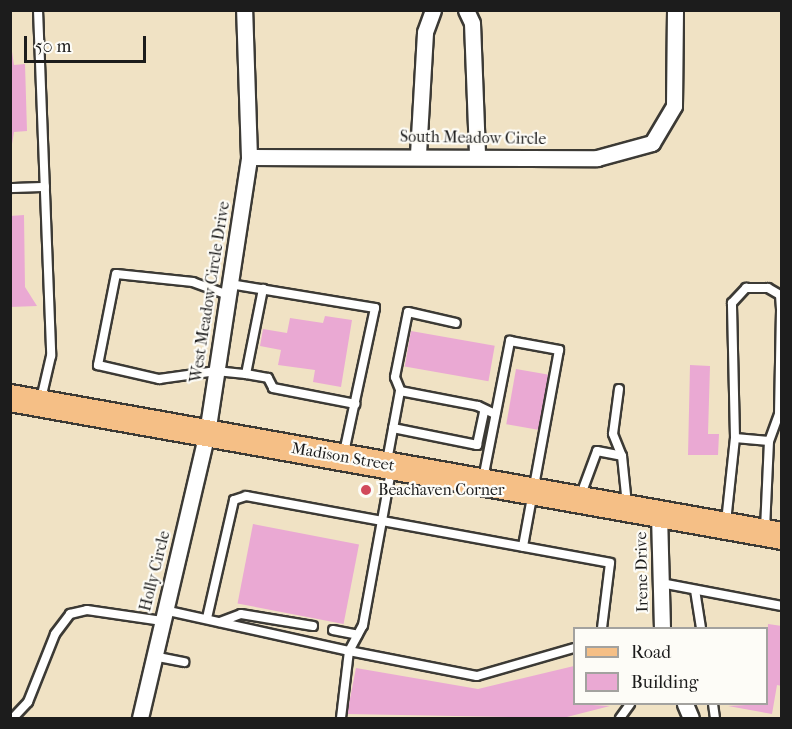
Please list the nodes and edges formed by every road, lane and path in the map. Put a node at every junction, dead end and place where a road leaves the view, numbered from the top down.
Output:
1 (38, 10) edge
2 (244, 10) edge
3 (433, 10) edge
4 (466, 10) edge
5 (675, 10) edge
6 (418, 154) junction
7 (477, 156) junction
8 (249, 157) junction
9 (45, 187) junction
10 (10, 188) edge
11 (263, 289) junction
12 (229, 290) junction
13 (456, 323) dead end
14 (216, 371) junction
15 (246, 374) junction
16 (619, 389) dead end
17 (401, 392) junction
18 (10, 398) edge
19 (40, 404) junction
20 (355, 404) junction
21 (484, 412) junction
22 (495, 414) junction
23 (393, 428) junction
24 (207, 433) junction
25 (735, 438) junction
26 (769, 441) junction
27 (622, 456) junction
28 (343, 458) junction
29 (389, 466) junction
30 (482, 482) junction
31 (533, 492) junction
32 (579, 500) junction
33 (628, 508) junction
34 (659, 514) junction
35 (380, 522) junction
36 (726, 526) junction
37 (773, 535) edge
38 (523, 547) junction
39 (661, 583) junction
40 (695, 590) junction
41 (782, 606) edge
42 (163, 615) junction
43 (207, 618) junction
44 (220, 622) junction
45 (313, 626) dead end
46 (602, 627) edge
47 (662, 627) edge
48 (701, 627) edge
49 (333, 630) dead end
50 (358, 635) junction
51 (573, 648) edge
52 (349, 651) junction
53 (153, 656) junction
54 (184, 662) dead end
55 (629, 705) edge
56 (13, 718) edge
57 (140, 718) edge
58 (341, 718) edge
59 (620, 718) edge

1 - 9 lane
2 - 8 street, West Meadow Circle Drive
3 - 6 street
4 - 7 street
5 - 7 street, South Meadow Circle
6 - 7 street, South Meadow Circle
6 - 8 street, South Meadow Circle
8 - 12 street, West Meadow Circle Drive
9 - 10 lane
9 - 19 lane
11 - 12 lane
11 - 15 lane
11 - 20 lane
12 - 14 street, West Meadow Circle Drive
12 - 14 lane
13 - 17 lane
14 - 15 lane
14 - 24 street, West Meadow Circle Drive
15 - 20 lane
16 - 27 lane
17 - 21 lane
17 - 23 lane
18 - 19 main road, Madison Street
19 - 24 main road, Madison Street
20 - 28 lane
21 - 22 lane
21 - 23 lane
22 - 30 lane
22 - 31 lane
23 - 29 lane
24 - 28 main road, Madison Street
24 - 42 street, Holly Circle
25 - 26 lane
25 - 26 lane
25 - 36 lane
26 - 37 lane
27 - 32 lane
27 - 33 lane
28 - 29 main road, Madison Street
29 - 30 main road, Madison Street
29 - 35 lane
30 - 31 main road, Madison Street
31 - 32 main road, Madison Street
31 - 38 lane
32 - 33 main road, Madison Street
33 - 34 main road, Madison Street
34 - 36 main road, Madison Street
34 - 39 street, Irene Drive
35 - 38 lane
35 - 43 lane
35 - 50 lane
36 - 37 main road, Madison Street
38 - 46 lane
39 - 40 lane
39 - 47 street, Irene Drive
40 - 41 lane
40 - 48 lane
42 - 43 lane
42 - 53 street, Holly Circle
42 - 56 lane
43 - 44 lane
44 - 45 lane
44 - 52 lane
49 - 50 lane
50 - 52 lane
51 - 52 lane
52 - 58 lane
53 - 54 lane
53 - 57 street, Holly Circle
55 - 59 lane

